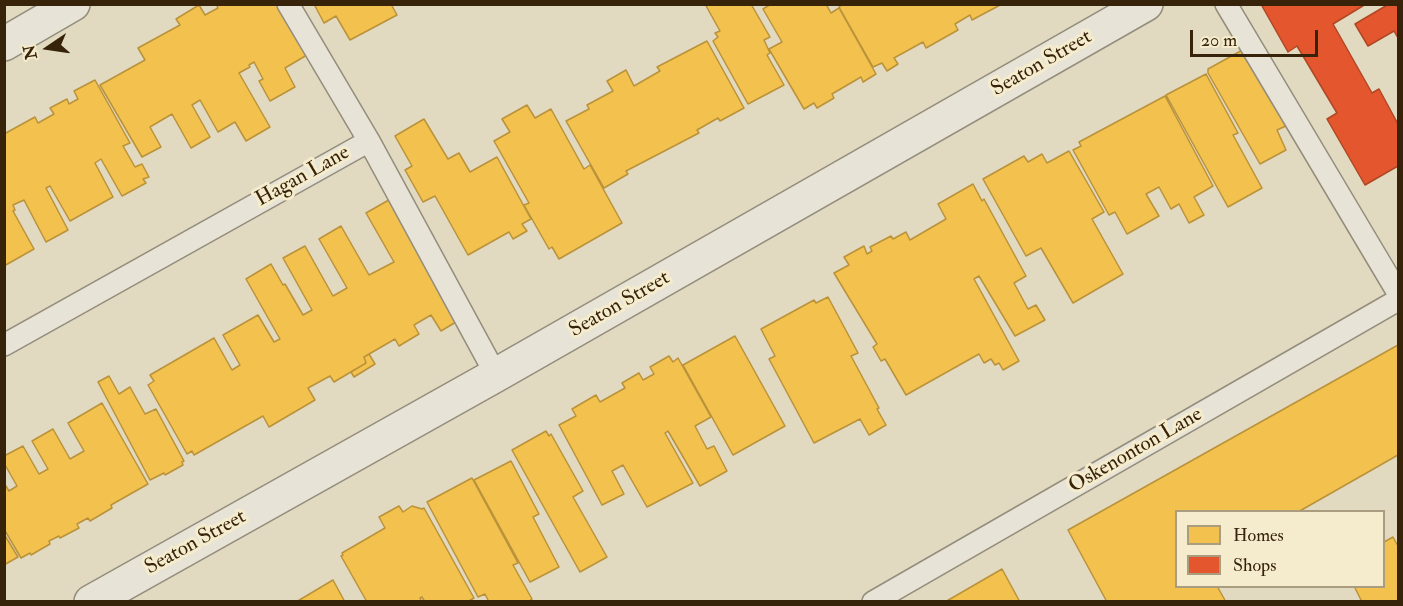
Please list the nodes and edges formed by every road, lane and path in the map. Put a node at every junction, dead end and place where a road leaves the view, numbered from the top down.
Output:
1 (73, 4) edge
2 (288, 4) edge
3 (1146, 4) edge
4 (1226, 4) edge
5 (4, 44) edge
6 (369, 141) junction
7 (1398, 293) edge
8 (1398, 300) edge
9 (4, 345) edge
10 (496, 375) junction
11 (91, 602) edge
12 (873, 602) edge

1 - 5 street
2 - 6 lane
3 - 10 street, Seaton Street
4 - 7 lane
6 - 9 lane, Hagan Lane
6 - 10 lane, Hagan Lane
8 - 12 lane, Oskenonton Lane
10 - 11 street, Seaton Street

